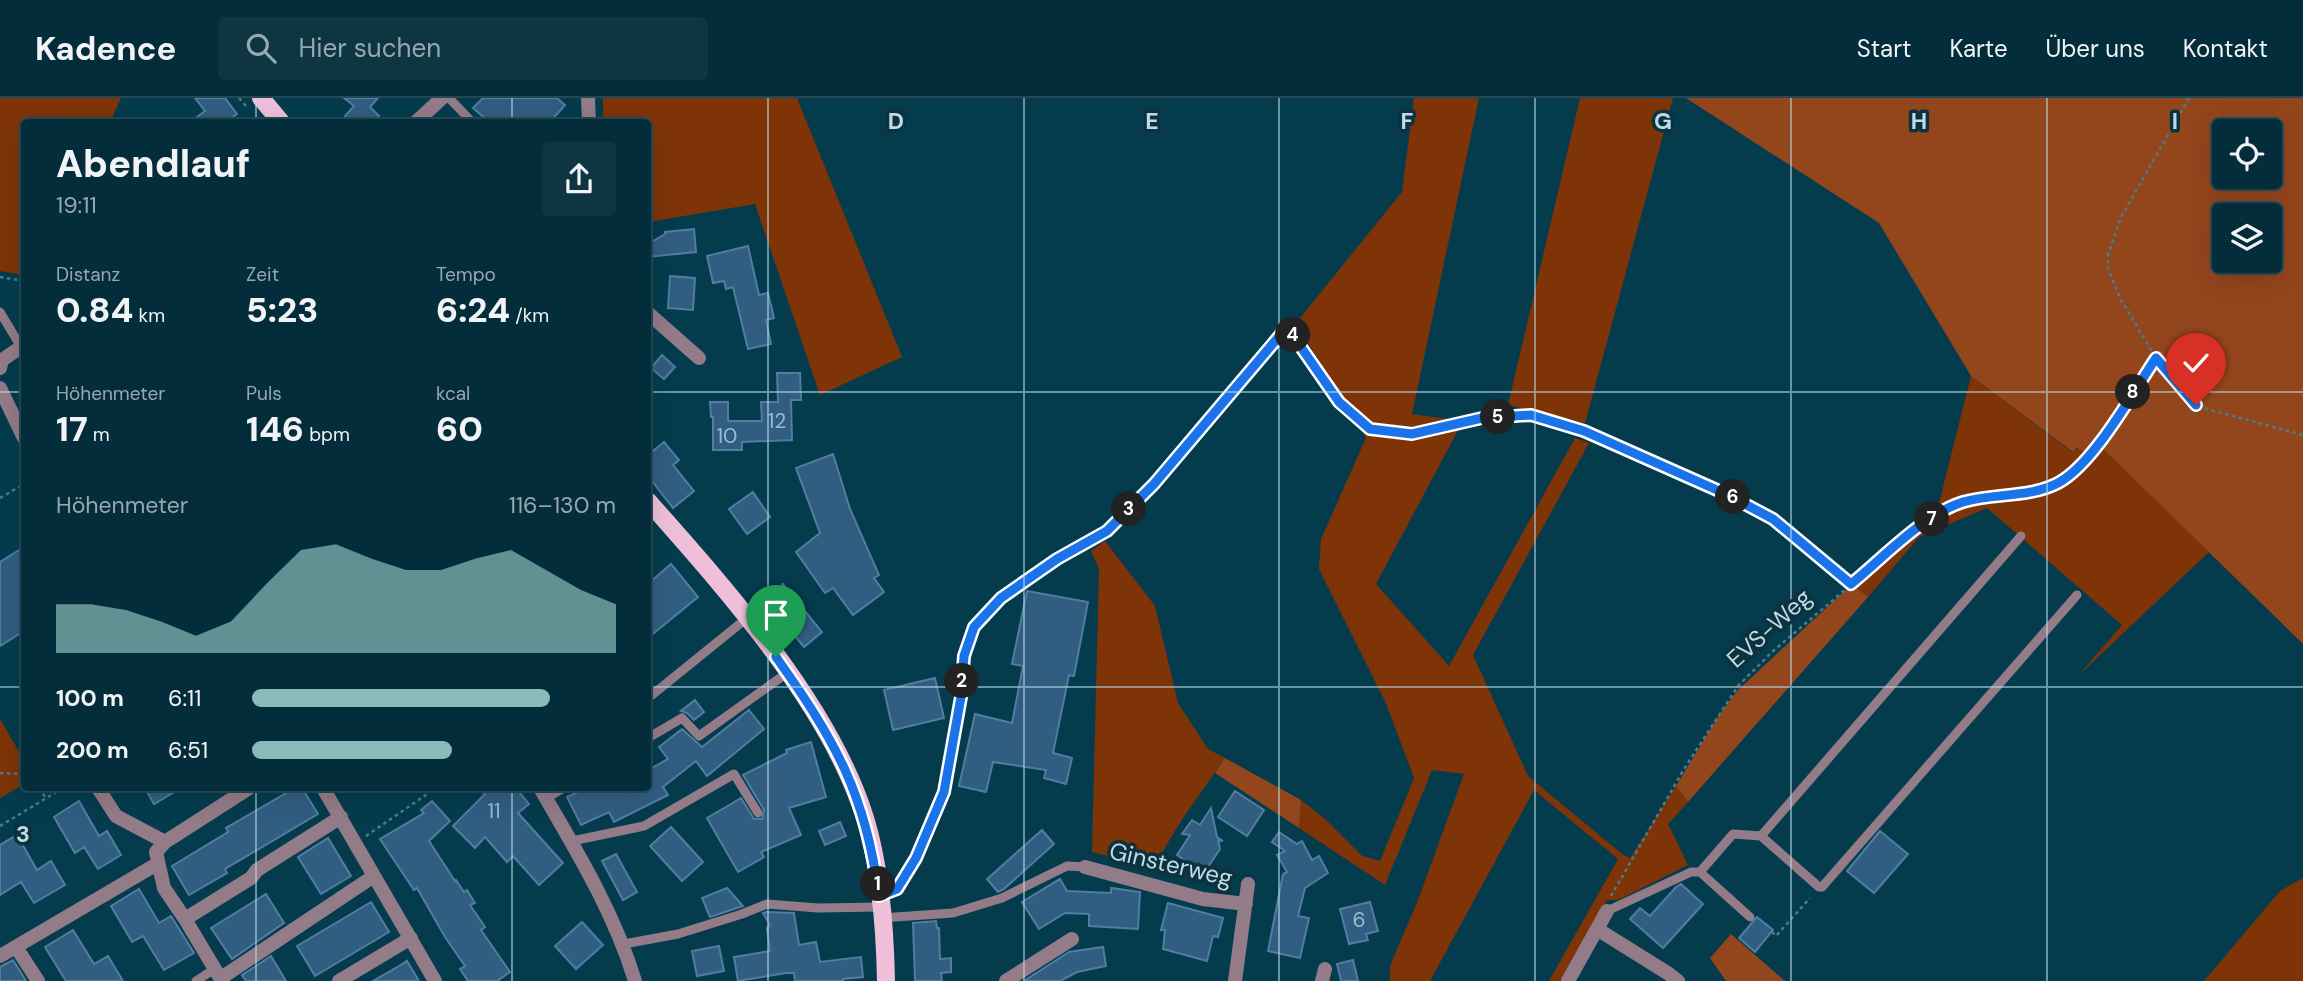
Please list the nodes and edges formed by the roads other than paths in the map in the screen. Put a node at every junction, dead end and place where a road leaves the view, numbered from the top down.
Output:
1 (261, 98) edge
2 (442, 98) edge
3 (449, 98) edge
4 (588, 98) edge
5 (278, 119) edge
6 (418, 119) edge
7 (469, 119) edge
8 (589, 119) edge
9 (0, 312) edge
10 (651, 316) edge
11 (21, 343) edge
12 (21, 347) edge
13 (699, 358) dead end
14 (0, 368) edge
15 (0, 388) edge
16 (21, 432) edge
17 (651, 505) edge
18 (2021, 536) dead end
19 (1069, 554) road end
20 (2077, 595) dead end
21 (747, 618) junction
22 (787, 673) junction
23 (651, 694) edge
24 (651, 736) edge
25 (100, 791) edge
26 (244, 791) edge
27 (325, 791) edge
28 (543, 793) edge
29 (758, 813) dead end
30 (341, 817) junction
31 (1761, 836) junction
32 (572, 841) junction
33 (164, 842) junction
34 (157, 864) junction
35 (1085, 867) joint
36 (1700, 873) junction
37 (374, 876) junction
38 (1248, 884) dead end
39 (1246, 904) junction
40 (880, 907) junction
41 (1606, 911) joint
42 (1750, 917) dead end
43 (186, 919) junction
44 (1597, 929) junction
45 (411, 939) junction
46 (1072, 939) dead end
47 (624, 944) junction
48 (16, 947) junction
49 (0, 956) edge
50 (220, 976) edge
51 (38, 981) edge
52 (196, 981) edge
53 (338, 981) edge
54 (435, 981) edge
55 (635, 981) edge
56 (886, 981) edge
57 (1006, 981) edge
58 (1235, 981) edge
59 (1568, 981) edge
60 (1678, 981) edge

1 - 5 main road
2 - 6 street
3 - 7 lane
4 - 8 street
9 - 11 lane
10 - 13 street
12 - 14 street
15 - 16 street
17 - 21 main road
18 - 31 lane
19 - 40 lane
20 - 31 lane
21 - 22 main road
21 - 23 lane
22 - 24 lane
22 - 40 main road
25 - 33 street
26 - 33 street
27 - 30 street
28 - 32 street
29 - 32 lane
30 - 37 street
30 - 43 street
31 - 36 lane
32 - 47 street
33 - 34 street
34 - 43 street
34 - 48 street
35 - 39 street, Ginsterweg
35 - 40 lane
36 - 41 lane
36 - 42 lane
37 - 45 street
37 - 50 street
38 - 39 street, Ginsterweg
39 - 58 street, Ginsterweg
40 - 47 lane
40 - 56 main road
41 - 44 street
43 - 50 street
44 - 59 street
44 - 60 street
45 - 53 street
45 - 54 street
46 - 57 street
47 - 55 street
48 - 49 street
48 - 51 street
50 - 52 lane

